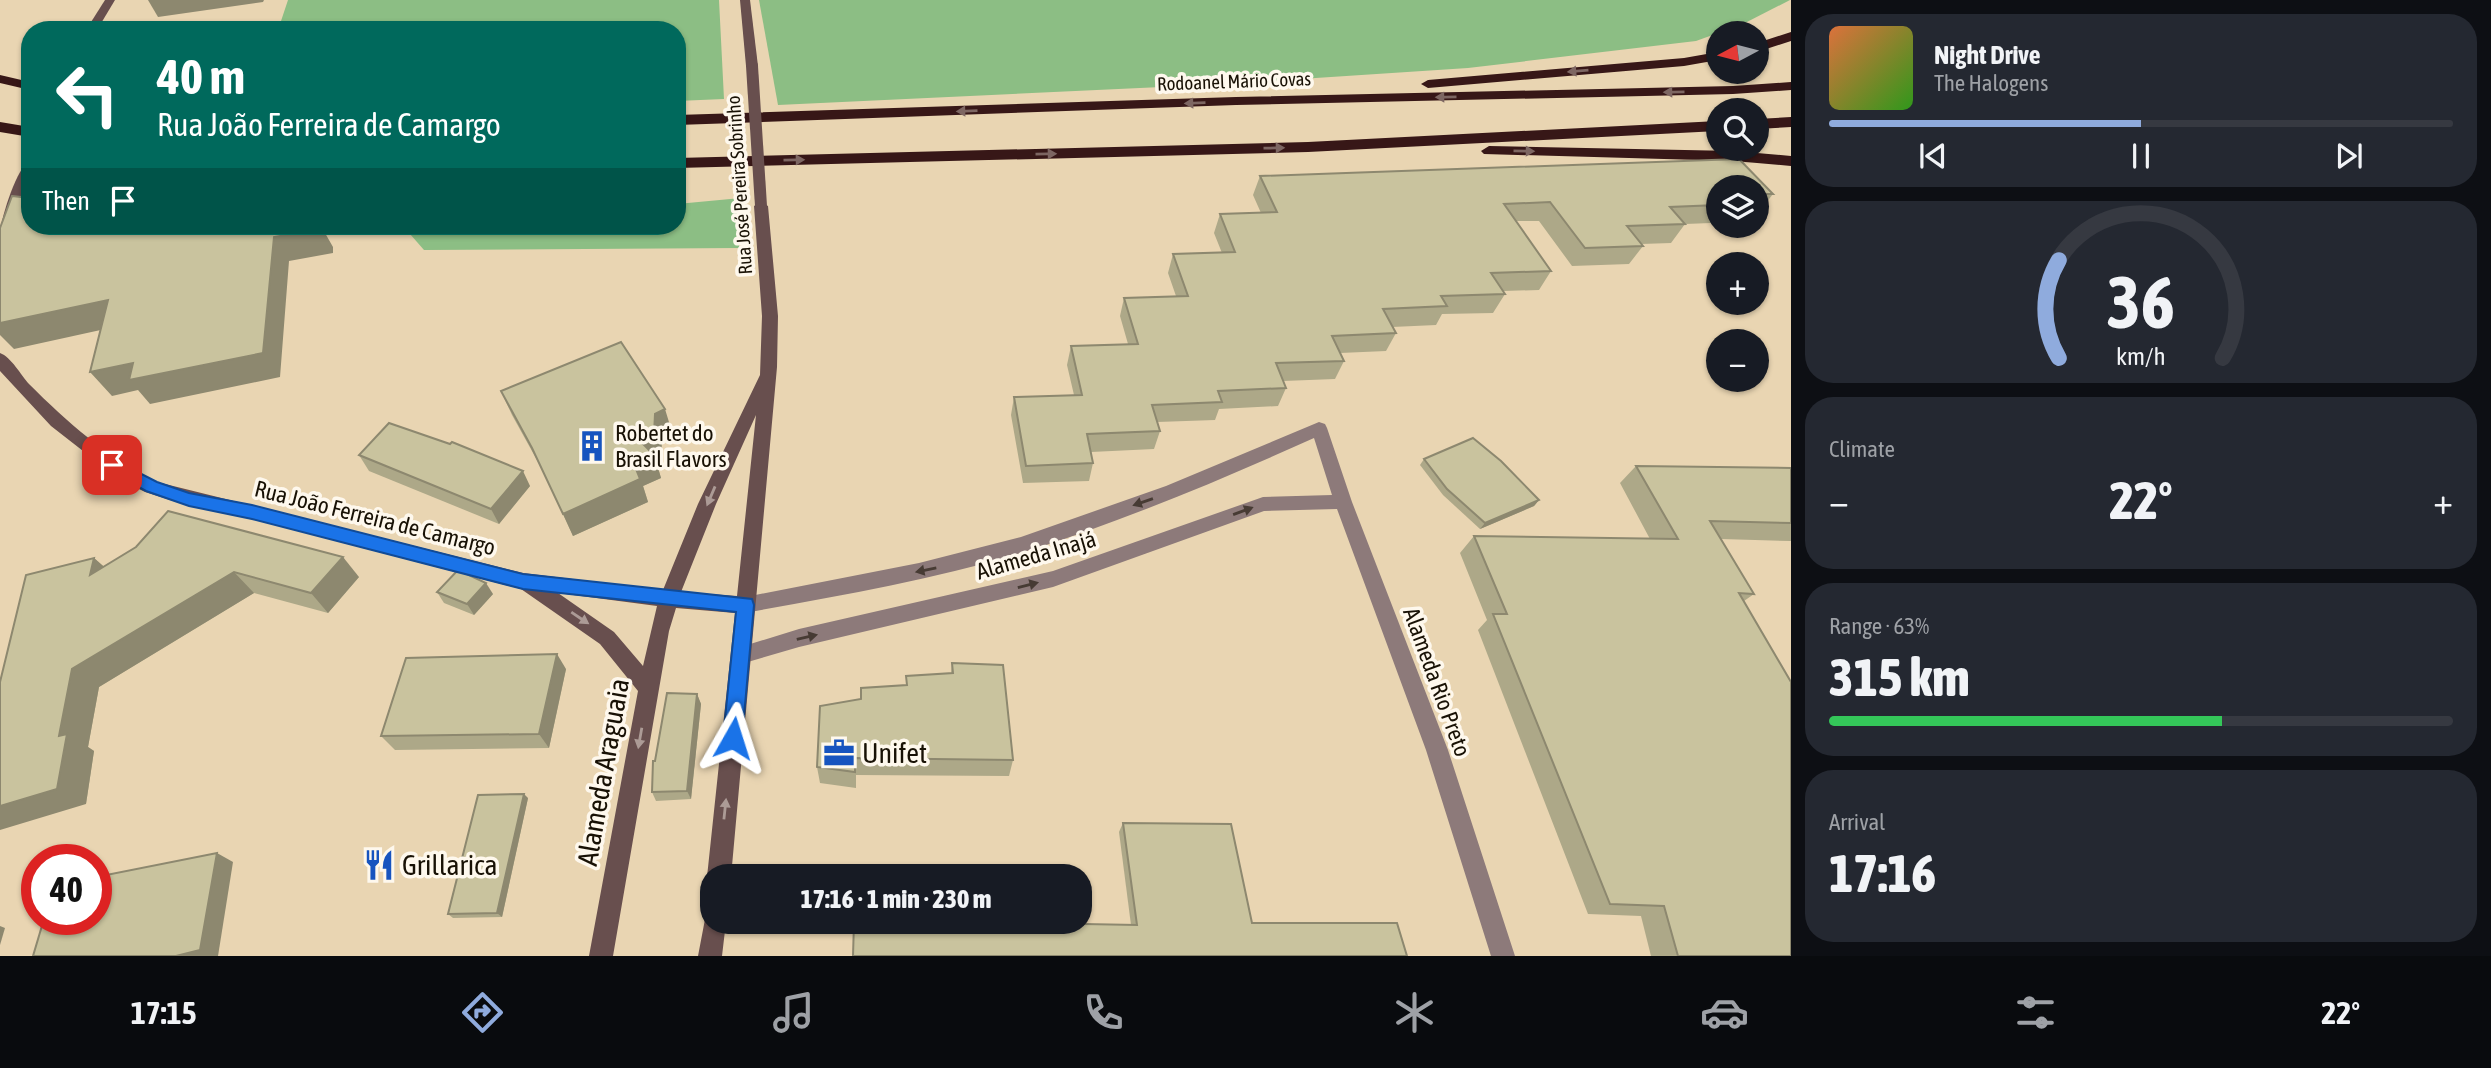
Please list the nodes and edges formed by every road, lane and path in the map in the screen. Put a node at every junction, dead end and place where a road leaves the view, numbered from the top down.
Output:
1 (110, 0) edge
2 (745, 0) edge
3 (97, 21) edge
4 (1791, 36) edge
5 (1769, 44) edge
6 (1706, 58) edge
7 (0, 79) edge
8 (21, 84) edge
9 (1791, 86) edge
10 (1236, 102) junction
11 (686, 120) edge
12 (1791, 122) edge
13 (1769, 123) edge
14 (0, 127) edge
15 (1706, 127) edge
16 (21, 130) edge
17 (1308, 147) junction
18 (1791, 161) edge
19 (686, 163) edge
20 (21, 185) edge
21 (0, 254) edge
22 (0, 359) edge
23 (769, 367) junction
24 (1319, 428) joint
25 (1343, 502) junction
26 (523, 581) junction
27 (668, 599) junction
28 (745, 605) junction
29 (741, 655) junction
30 (649, 689) junction
31 (720, 864) edge
32 (713, 934) edge
33 (601, 956) edge
34 (710, 956) edge
35 (1503, 956) edge

1 - 3 street
2 - 23 street, Rua José Pereira Sobrinho, bridge
4 - 5 highway
6 -> 10 highway
7 - 8 highway
9 -> 10 highway, Rodoanel Mário Covas
10 -> 11 highway, Rodoanel Mário Covas
12 - 13 highway
14 - 16 highway
15 - 17 highway
17 -> 18 highway
19 -> 17 highway
20 - 21 street
22 - 26 street, Rua João Ferreira de Camargo
23 -> 27 street, Rua José Pereira Sobrinho
23 - 28 street, Rua José Pereira Sobrinho
24 - 25 street, Alameda Rio Preto
24 -> 28 street, Alameda Inajá
29 -> 25 street, Alameda Inajá
25 - 35 street, Alameda Rio Preto
26 - 27 street, Rua João Ferreira de Camargo
26 -> 30 street
27 - 28 street, Rua João Ferreira de Camargo
27 - 30 street, Alameda Araguaia
28 - 29 street
31 -> 29 street
30 -> 33 street, Alameda Araguaia
32 - 34 street

